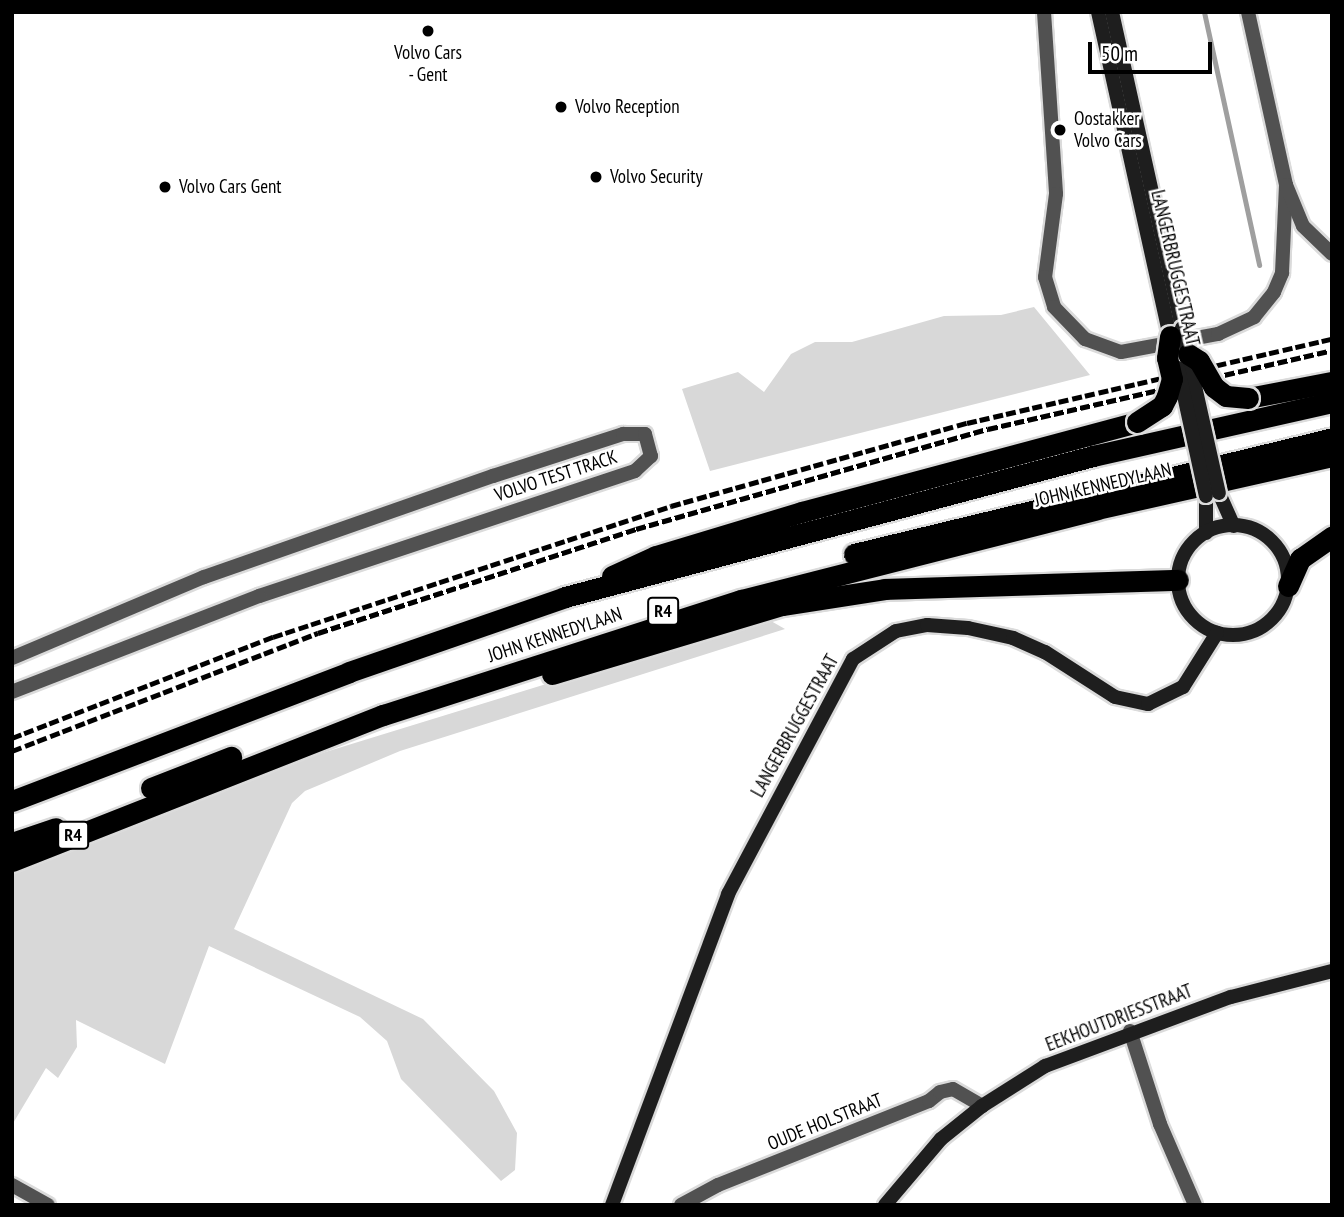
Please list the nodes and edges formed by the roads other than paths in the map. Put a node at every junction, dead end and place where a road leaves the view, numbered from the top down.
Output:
1 (1044, 12) edge
2 (1098, 12) edge
3 (1112, 12) edge
4 (1248, 12) edge
5 (1286, 185) junction
6 (1332, 254) edge
7 (1174, 332) junction
8 (1188, 354) junction
9 (1332, 382) edge
10 (1332, 402) edge
11 (1332, 438) edge
12 (1332, 456) edge
13 (1212, 494) junction
14 (1234, 526) junction
15 (1206, 533) junction
16 (1332, 537) edge
17 (1178, 580) junction
18 (1288, 586) junction
19 (565, 597) junction
20 (1217, 633) junction
21 (12, 658) edge
22 (12, 692) edge
23 (12, 801) edge
24 (134, 810) junction
25 (12, 843) edge
26 (12, 861) edge
27 (1332, 971) edge
28 (1130, 1031) junction
29 (982, 1106) junction
30 (12, 1185) edge
31 (48, 1205) edge
32 (612, 1205) edge
33 (681, 1205) edge
34 (885, 1205) edge
35 (1195, 1205) edge

1 - 5 street
2 - 7 street, LANGERBRUGGESTRAAT
3 - 7 street, LANGERBRUGGESTRAAT
4 - 5 street
5 - 6 street
7 - 8 street, LANGERBRUGGESTRAAT, bridge
7 - 13 street, LANGERBRUGGESTRAAT, bridge
7 - 19 highway, bridge
8 - 9 highway, bridge
8 - 13 street, LANGERBRUGGESTRAAT, bridge
10 - 19 highway, JOHN KENNEDYLAAN / R4
11 - 25 highway, JOHN KENNEDYLAAN / R4
12 - 24 highway, JOHN KENNEDYLAAN / R4
13 - 14 street, LANGERBRUGGESTRAAT
13 - 15 street, LANGERBRUGGESTRAAT
14 - 15 street
14 - 18 street
15 - 17 street
16 - 18 highway
17 - 20 street
17 - 24 highway
18 - 20 street
19 - 23 highway, JOHN KENNEDYLAAN / R4
20 - 32 street, LANGERBRUGGESTRAAT
21 - 22 street, VOLVO TEST TRACK
24 - 26 highway, JOHN KENNEDYLAAN / R4
27 - 28 street, EEKHOUTDRIESSTRAAT
28 - 29 street, EEKHOUTDRIESSTRAAT
28 - 35 street
29 - 33 street, OUDE HOLSTRAAT
29 - 34 street, EEKHOUTDRIESSTRAAT
30 - 31 street

